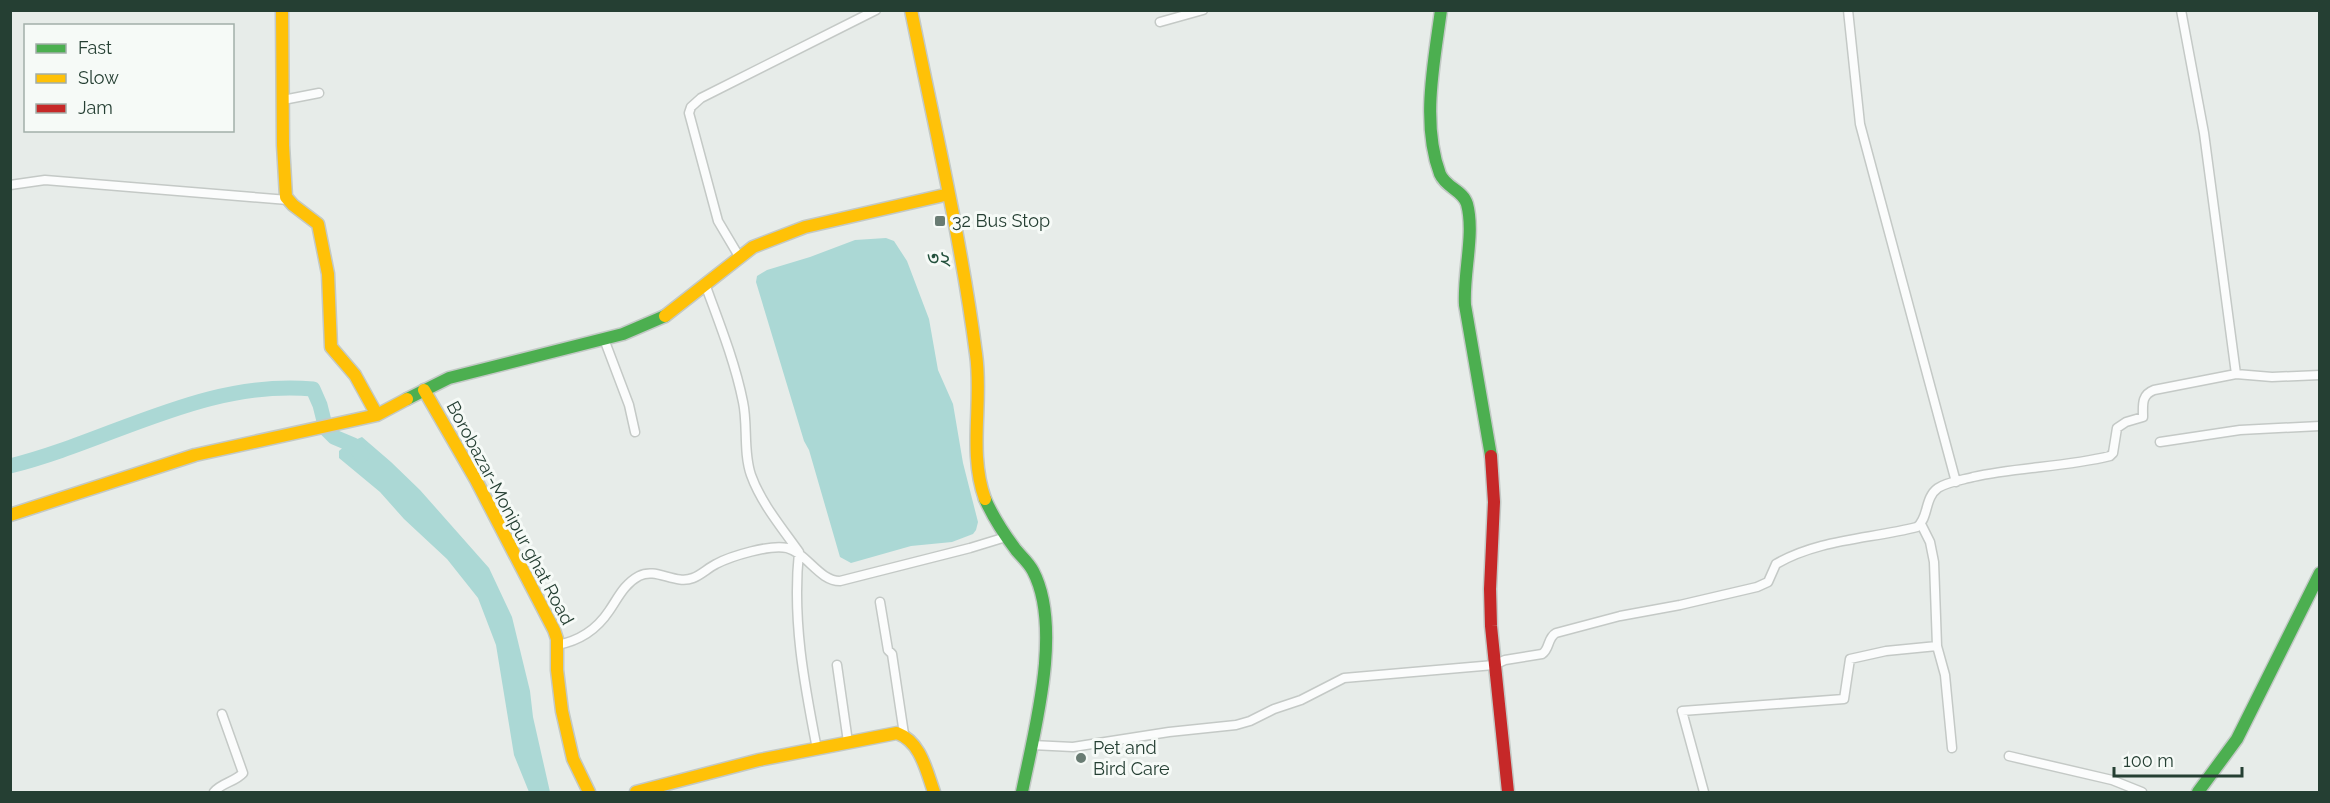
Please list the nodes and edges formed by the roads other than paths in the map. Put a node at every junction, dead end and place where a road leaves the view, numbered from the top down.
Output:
1 (282, 10) edge
2 (876, 10) edge
3 (912, 10) edge
4 (1203, 10) edge
5 (1441, 10) edge
6 (1848, 10) edge
7 (2181, 10) edge
8 (1160, 22) dead end
9 (319, 93) dead end
10 (283, 100) junction
11 (10, 185) edge
12 (949, 194) junction
13 (288, 200) junction
14 (740, 258) junction
15 (705, 284) junction
16 (604, 339) junction
17 (2236, 374) junction
18 (2319, 375) edge
19 (424, 390) junction
20 (372, 416) junction
21 (2319, 426) edge
22 (635, 432) dead end
23 (2160, 442) dead end
24 (1956, 482) junction
25 (10, 515) edge
26 (1921, 524) junction
27 (1006, 537) junction
28 (800, 552) junction
29 (2319, 573) edge
30 (880, 602) dead end
31 (557, 645) junction
32 (1937, 646) junction
33 (837, 665) dead end
34 (1494, 665) junction
35 (222, 714) dead end
36 (904, 734) junction
37 (848, 742) junction
38 (1032, 746) junction
39 (817, 748) junction
40 (1952, 748) dead end
41 (2009, 756) dead end
42 (214, 792) edge
43 (589, 792) edge
44 (636, 792) edge
45 (934, 792) edge
46 (1022, 792) edge
47 (1508, 792) edge
48 (1704, 792) edge
49 (2142, 792) edge
50 (2198, 792) edge

1 - 10 street
2 - 14 street
3 - 12 street
4 - 8 street
5 - 34 street
6 - 24 street
7 - 17 street
9 - 10 street
10 - 13 street
11 - 13 street
12 - 14 street
12 - 27 street
13 - 20 street
14 - 15 street
15 - 16 street
15 - 28 street
16 - 19 street
16 - 22 street
17 - 18 street
17 - 24 street
19 - 20 street
19 - 31 street, Borobazar-Monipur ghat Road
20 - 25 street
21 - 23 street
24 - 26 street
26 - 32 street
26 - 34 street
27 - 28 street
27 - 38 street
28 - 31 street
28 - 39 street
29 - 50 street
30 - 36 street
31 - 43 street, Borobazar-Monipur ghat Road
32 - 40 street
32 - 48 street
33 - 37 street
34 - 38 street
34 - 47 street
35 - 42 street
36 - 37 street
36 - 45 street
37 - 39 street
38 - 46 street
39 - 44 street
41 - 49 street

